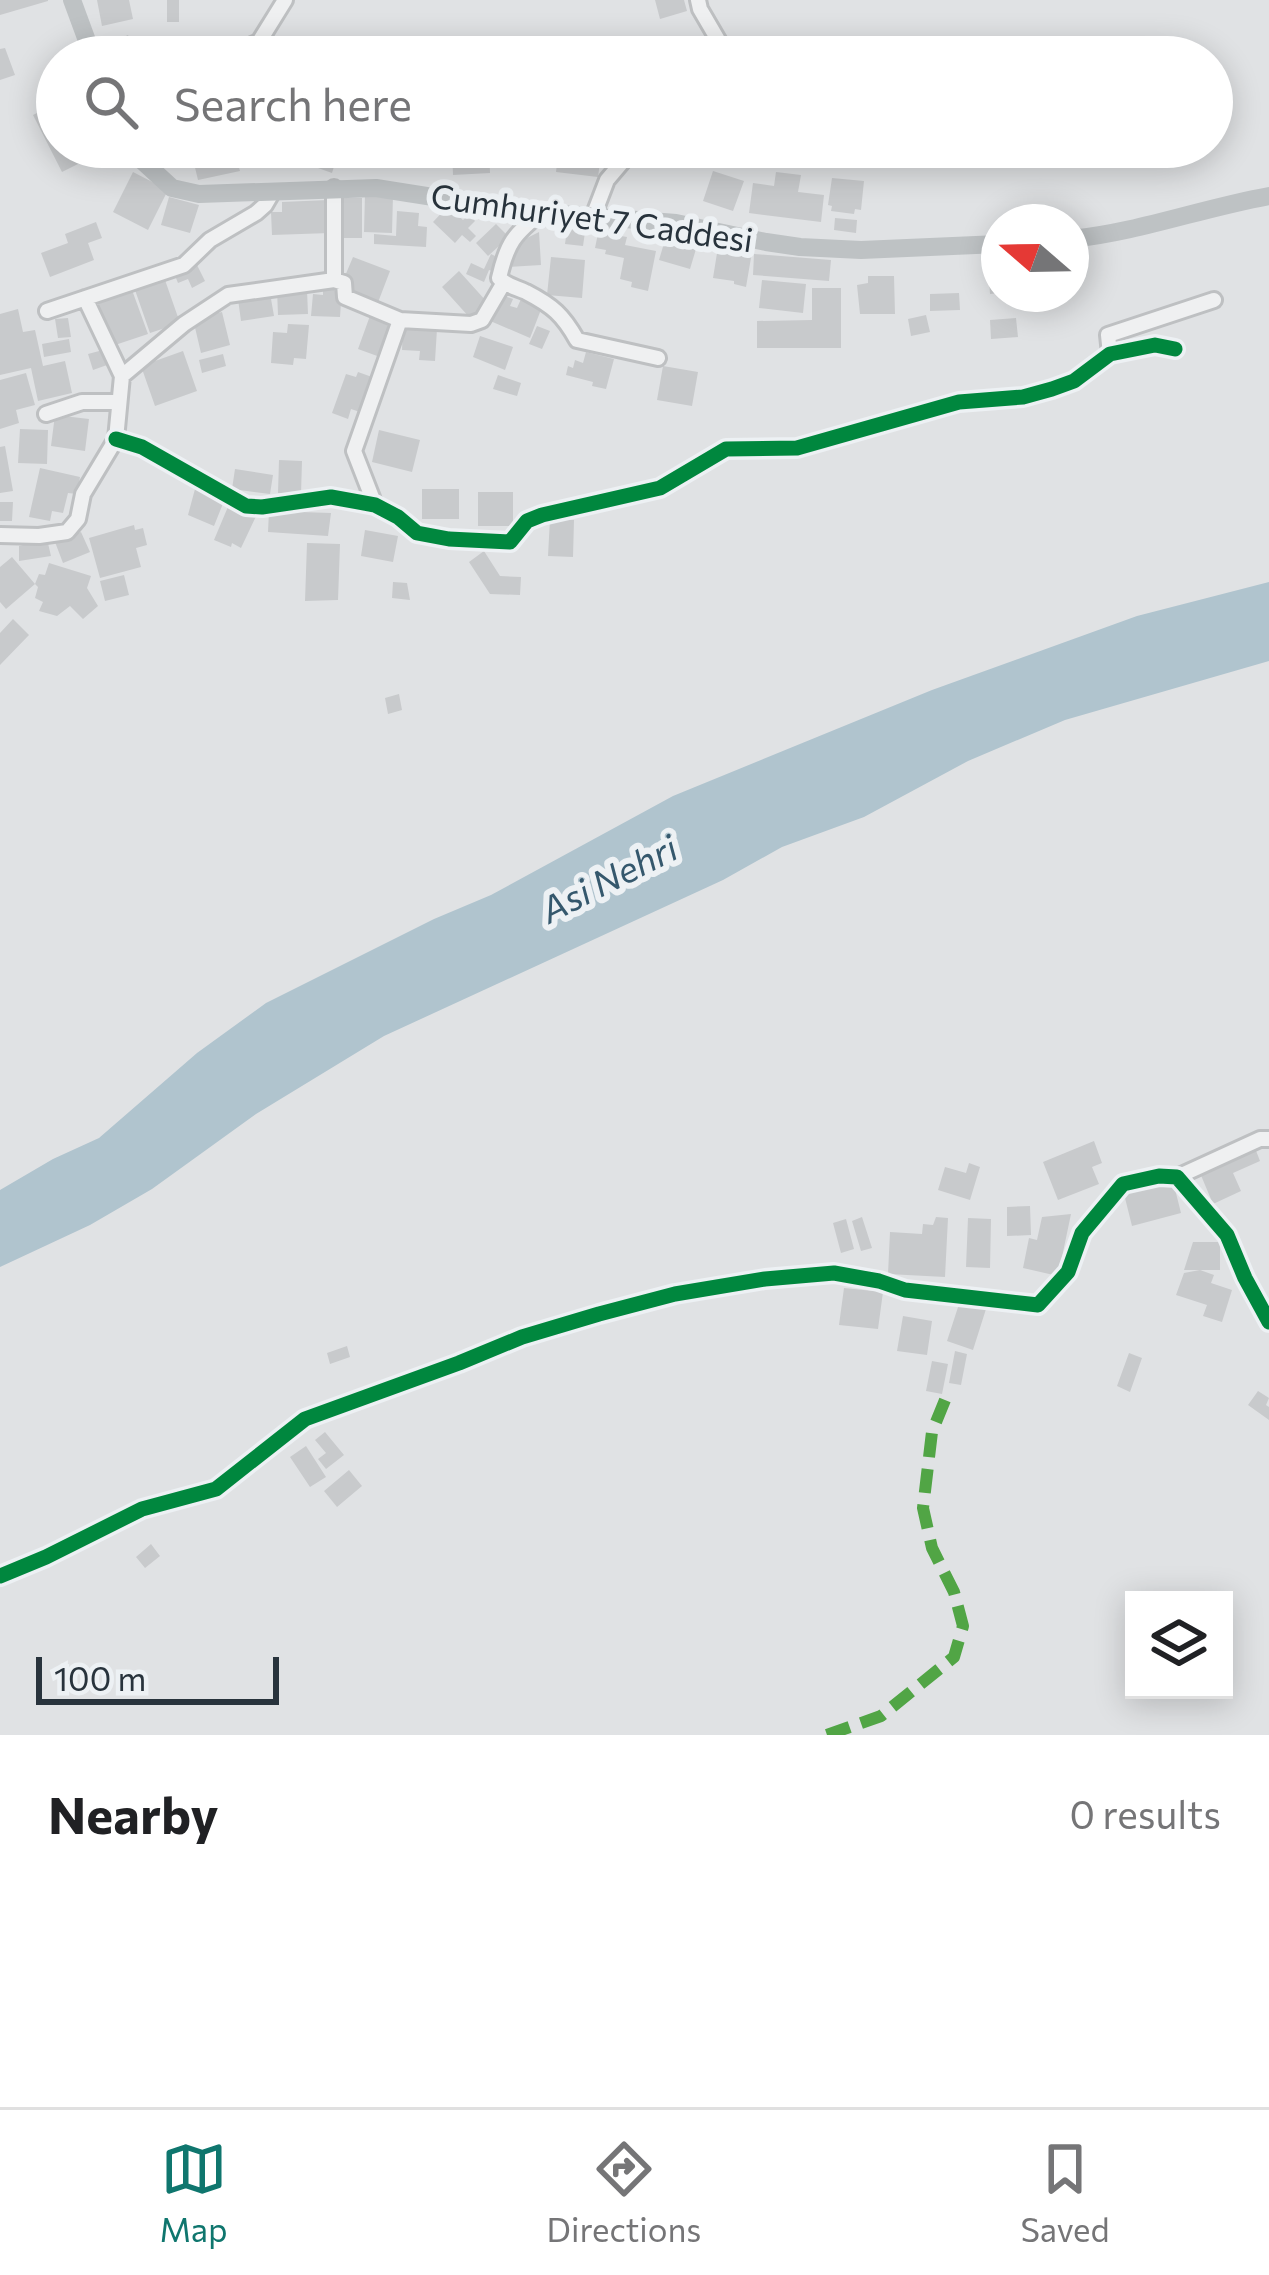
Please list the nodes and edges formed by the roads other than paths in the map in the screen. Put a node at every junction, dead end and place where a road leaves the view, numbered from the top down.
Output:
1 (72, 0) edge
2 (285, 0) edge
3 (698, 0) edge
4 (85, 36) edge
5 (263, 36) edge
6 (716, 36) edge
7 (149, 168) edge
8 (617, 168) edge
9 (334, 188) junction
10 (272, 194) junction
11 (1269, 196) edge
12 (542, 212) junction
13 (594, 214) junction
14 (1089, 237) edge
15 (981, 245) edge
16 (334, 280) junction
17 (502, 284) junction
18 (85, 298) junction
19 (1214, 300) dead end
20 (47, 311) dead end
21 (400, 320) junction
22 (1175, 349) dead end
23 (1110, 355) junction
24 (658, 358) dead end
25 (122, 376) junction
26 (119, 402) junction
27 (46, 414) dead end
28 (116, 439) junction
29 (375, 505) junction
30 (0, 535) edge
31 (1269, 1139) edge
32 (1178, 1177) junction
33 (765, 1279) joint
34 (1269, 1322) edge
35 (0, 1576) edge

1 - 4 main road
2 - 5 street
3 - 6 street
7 - 10 main road, Cumhuriyet 7 Caddesi
8 - 13 street
9 - 10 main road, Cumhuriyet 7 Caddesi
9 - 12 main road, Cumhuriyet 7 Caddesi
9 - 16 street
10 - 18 street
11 - 14 main road
12 - 13 main road, Cumhuriyet 7 Caddesi
12 - 17 street
13 - 15 main road, Cumhuriyet 7 Caddesi
16 - 21 street
16 - 25 street
17 - 21 street
17 - 24 street
18 - 20 street
18 - 25 street
19 - 23 street
21 - 29 street
22 - 23 street
23 - 29 street
25 - 26 street
26 - 27 street
26 - 28 street
28 - 29 street
28 - 30 street
31 - 32 street
32 - 33 street
32 - 34 street
33 - 35 main road

